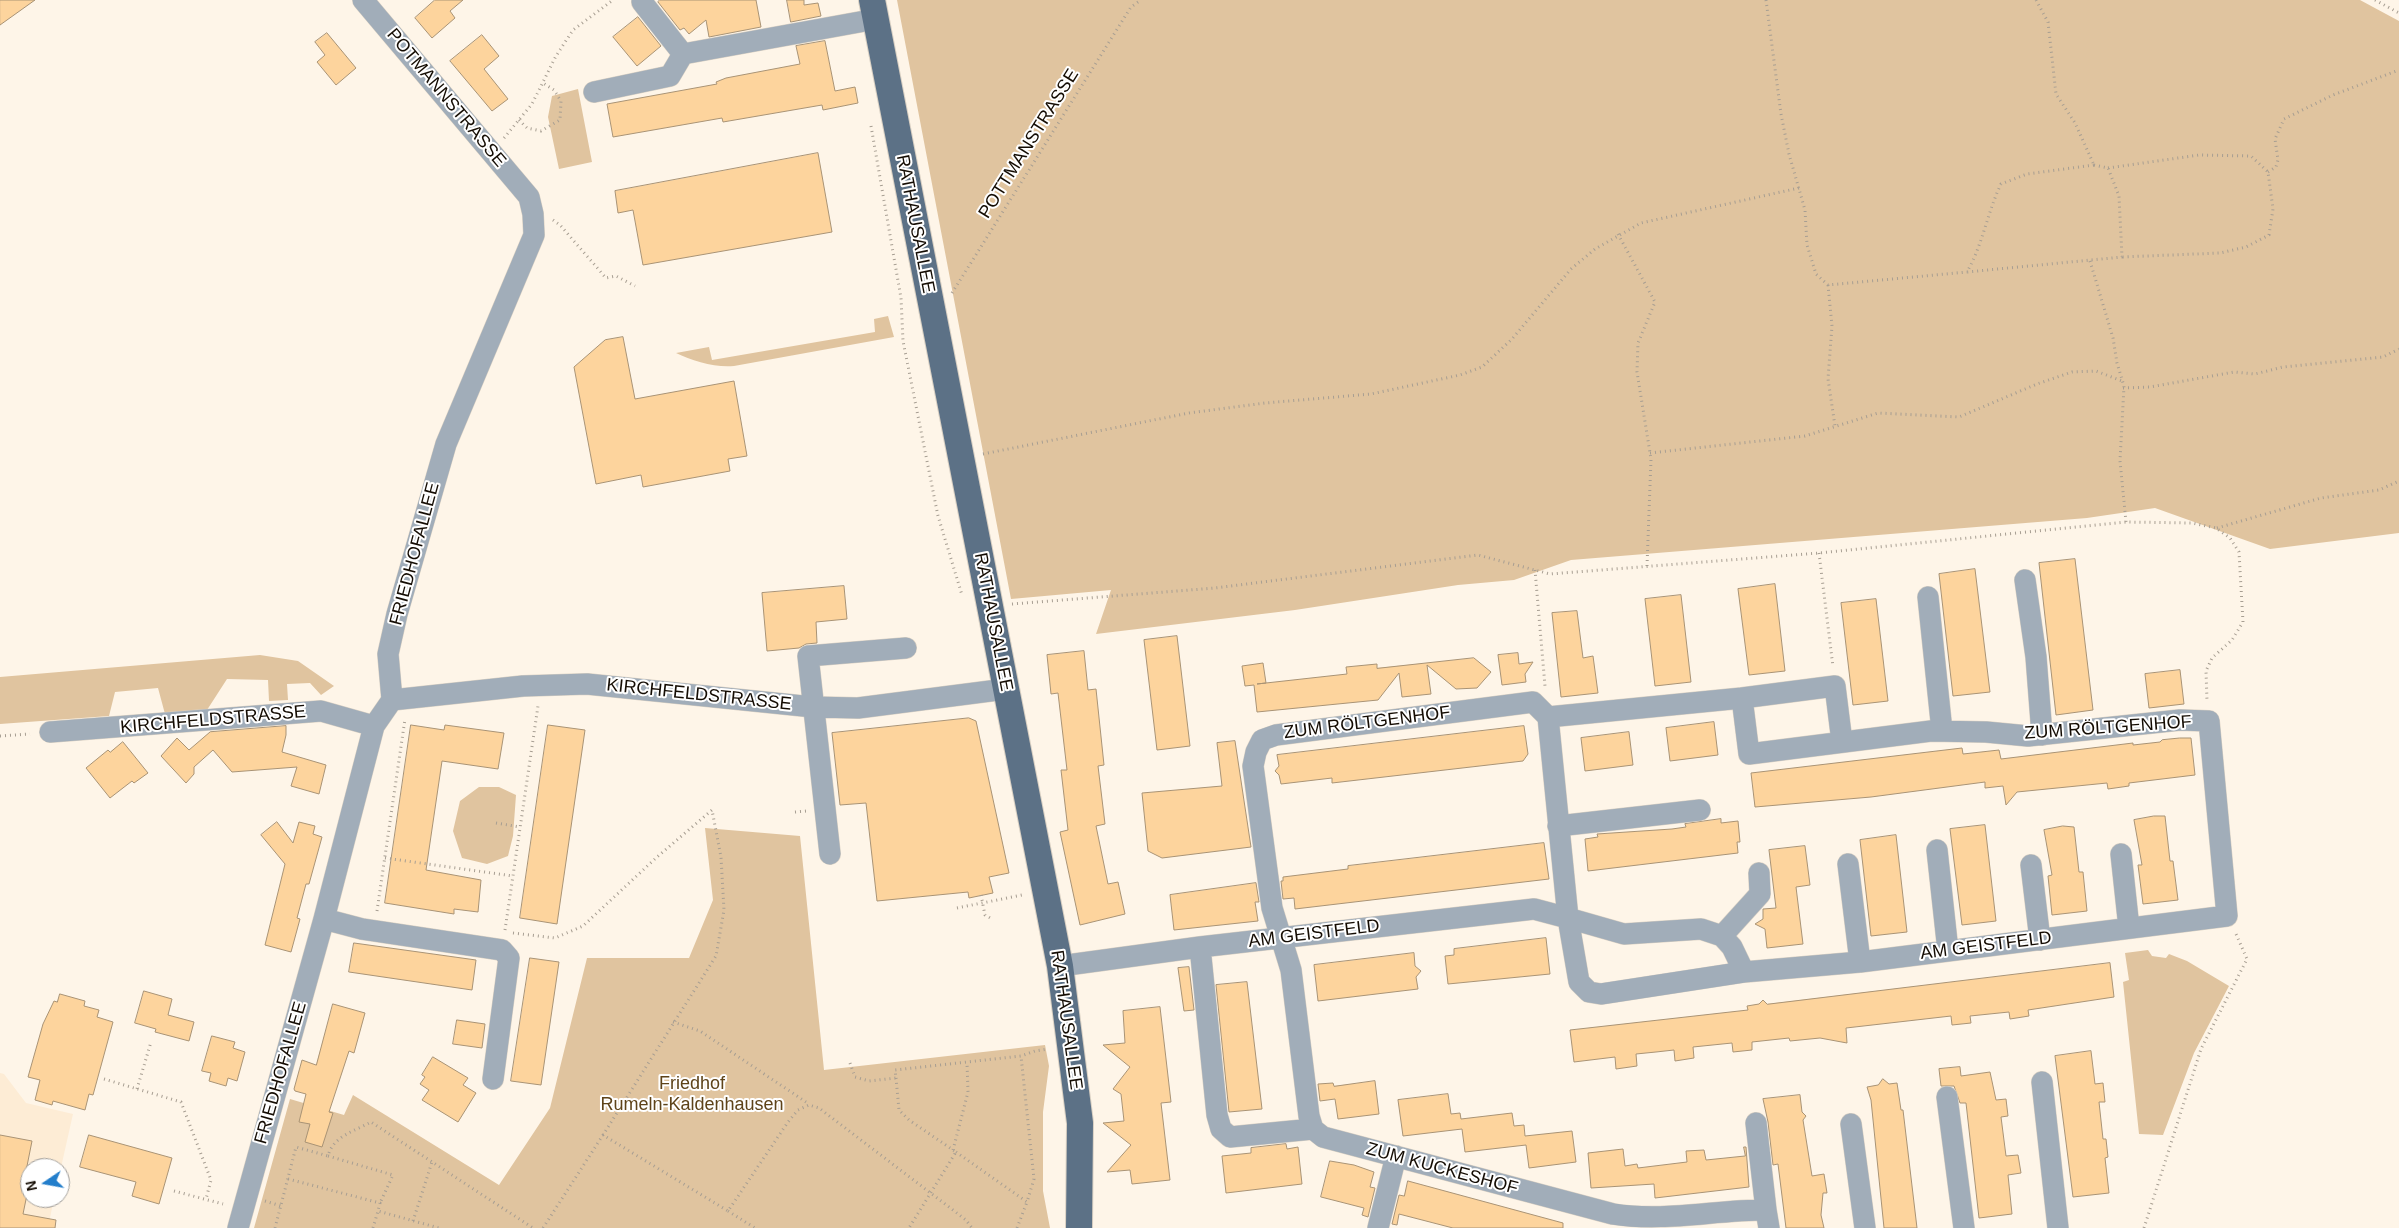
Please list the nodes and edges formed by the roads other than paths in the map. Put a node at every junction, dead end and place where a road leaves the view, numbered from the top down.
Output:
1 (363, 0) edge
2 (642, 2) dead end
3 (874, 10) edge
4 (683, 54) junction
5 (594, 92) dead end
6 (531, 205) joint
7 (2025, 580) dead end
8 (1928, 597) dead end
9 (906, 648) dead end
10 (1006, 689) junction
11 (1742, 698) junction
12 (397, 699) junction
13 (813, 706) junction
14 (1548, 717) junction
15 (374, 726) junction
16 (50, 732) road end
17 (1942, 732) junction
18 (2042, 735) junction
19 (1842, 742) junction
20 (1700, 810) dead end
21 (1558, 826) junction
22 (1937, 850) dead end
23 (830, 854) dead end
24 (2121, 854) dead end
25 (1848, 864) dead end
26 (2031, 865) dead end
27 (1759, 873) dead end
28 (2227, 916) joint
29 (1568, 918) junction
30 (324, 919) junction
31 (2129, 928) junction
32 (1722, 936) junction
33 (1281, 938) junction
34 (2040, 940) junction
35 (1200, 947) junction
36 (1948, 951) junction
37 (1860, 962) junction
38 (1060, 966) junction
39 (1744, 972) junction
40 (493, 1079) dead end
41 (2042, 1082) dead end
42 (1947, 1097) dead end
43 (1756, 1124) dead end
44 (1851, 1124) dead end
45 (1312, 1129) junction
46 (1396, 1156) junction
47 (241, 1219) edge
48 (1767, 1219) edge
49 (1665, 1223) edge
50 (1079, 1228) edge
51 (1378, 1228) edge
52 (1864, 1228) edge
53 (1964, 1228) edge
54 (2058, 1228) edge

1 - 6 street, POTMANNSTRASSE
2 - 4 street
3 - 4 street, RATHAUSALLEE
3 - 10 main road, RATHAUSALLEE
4 - 5 street
6 - 12 street, FRIEDHOFALLEE
7 - 18 street
8 - 17 street
9 - 13 street
10 - 13 street, KIRCHFELDSTRASSE
10 - 38 main road, RATHAUSALLEE
11 - 14 street
11 - 19 street
11 - 19 street, ZUM RÖLTGENHOF
12 - 13 street, KIRCHFELDSTRASSE
12 - 15 street, FRIEDHOFALLEE
13 - 23 street
14 - 21 street
14 - 33 street, ZUM RÖLTGENHOF
15 - 16 street, KIRCHFELDSTRASSE
15 - 30 street, FRIEDHOFALLEE
17 - 18 street, ZUM RÖLTGENHOF
17 - 19 street, ZUM RÖLTGENHOF
18 - 28 street, ZUM RÖLTGENHOF
20 - 21 street
21 - 29 street
22 - 36 street
24 - 31 street
25 - 37 street
26 - 34 street
27 - 32 street
28 - 31 street, AM GEISTFELD
29 - 32 street, AM GEISTFELD
29 - 33 street, AM GEISTFELD
29 - 39 street, AM GEISTFELD
30 - 40 street
30 - 47 street, FRIEDHOFALLEE
31 - 34 street, AM GEISTFELD
32 - 39 street
33 - 35 street, AM GEISTFELD
33 - 45 street
34 - 36 street, AM GEISTFELD
35 - 38 street, AM GEISTFELD
35 - 45 street
36 - 37 street, AM GEISTFELD
37 - 39 street, AM GEISTFELD
38 - 50 main road, RATHAUSALLEE
41 - 54 street
42 - 53 street
43 - 48 street, ZUM KUCKESHOF
44 - 52 street
45 - 46 street, ZUM KUCKESHOF
46 - 49 street, ZUM KUCKESHOF
46 - 51 street
48 - 49 street, ZUM KUCKESHOF

